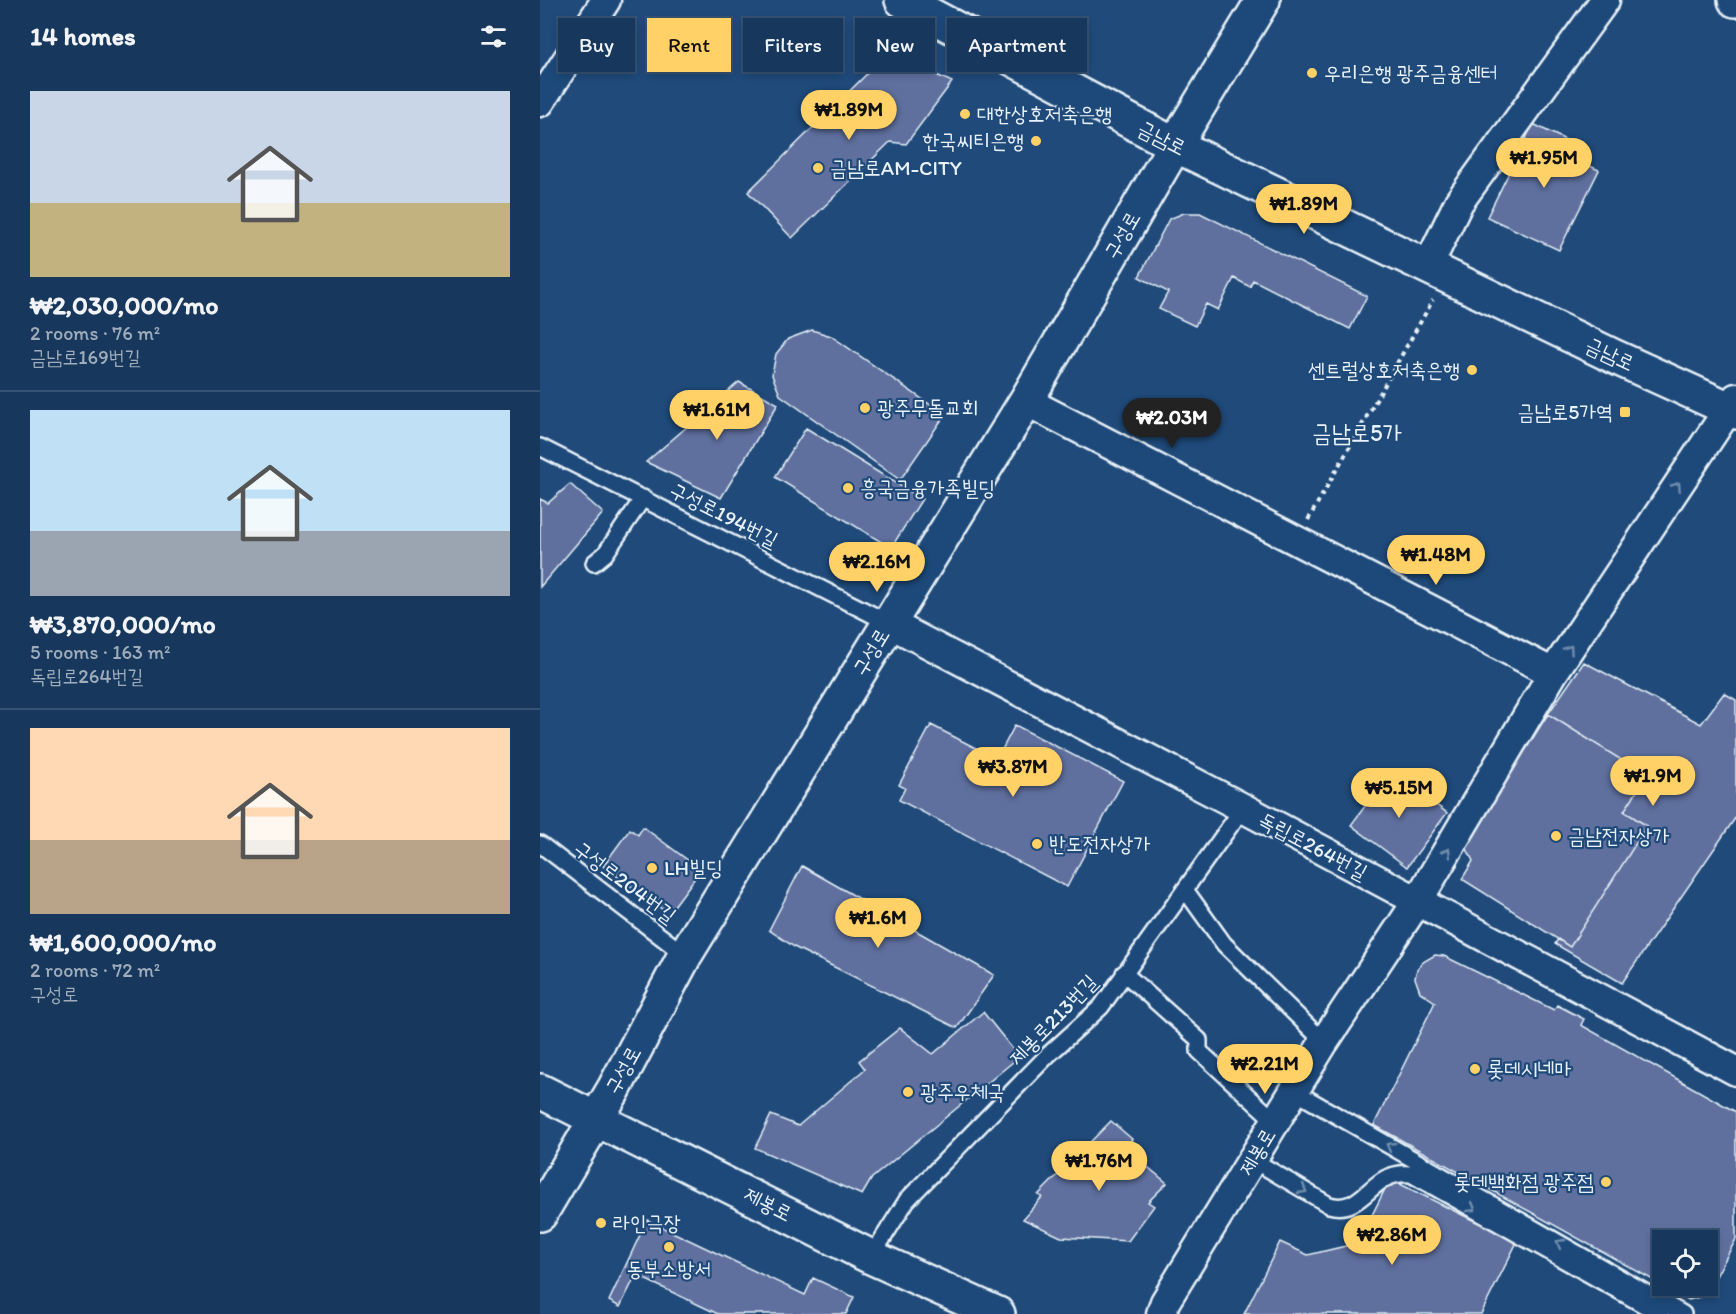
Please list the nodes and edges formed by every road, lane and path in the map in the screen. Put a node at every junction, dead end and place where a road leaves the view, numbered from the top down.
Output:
1 (606, 0) edge
2 (902, 0) edge
3 (1263, 0) edge
4 (1600, 7) edge
5 (540, 102) edge
6 (1175, 145) junction
7 (1437, 271) junction
8 (1026, 401) junction
9 (1734, 406) edge
10 (540, 447) edge
11 (643, 498) junction
12 (1298, 539) junction
13 (594, 563) dead end
14 (888, 623) junction
15 (1553, 673) junction
16 (1243, 808) junction
17 (540, 844) edge
18 (1186, 891) junction
19 (1417, 902) junction
20 (686, 955) junction
21 (1124, 973) junction
22 (1324, 1042) junction
23 (1736, 1071) edge
24 (540, 1091) edge
25 (1294, 1091) junction
26 (596, 1118) junction
27 (1276, 1122) junction
28 (1253, 1160) junction
29 (540, 1214) edge
30 (871, 1257) junction
31 (998, 1314) edge
32 (1161, 1314) edge
33 (1660, 1314) edge
34 (1683, 1314) edge

1 - 5 street
2 - 6 street, 금남로
3 - 6 street, 구성로
4 - 7 street
6 - 7 street, 금남로
6 - 8 street, 구성로
7 - 9 street, 금남로
7 - 12 path
8 - 12 street
8 - 14 street, 구성로
15 -> 9 street, 금남로
10 - 11 lane, 구성로194번길
11 - 13 lane
11 - 14 lane, 구성로194번길
12 - 15 street
14 - 16 street, 독립로264번길
14 - 20 street, 구성로
19 -> 15 street, 금남로
16 - 18 lane, 제봉로213번길
16 - 19 street, 독립로264번길
17 - 20 lane, 구성로204번길
18 - 21 lane, 제봉로213번길
18 - 22 lane
19 - 22 street, 제봉로
19 - 23 street, 독립로264번길
20 - 26 street, 구성로
21 - 27 lane, 제봉로213번길
21 - 30 lane, 제봉로213번길
22 - 25 street, 제봉로
24 - 26 street, 제봉로
25 - 27 street, 제봉로
34 -> 25 lane
26 - 29 street, 구성로
26 - 30 street, 제봉로
27 - 28 street, 제봉로
28 - 32 street, 제봉로
28 -> 33 lane
30 - 31 street, 제봉로

